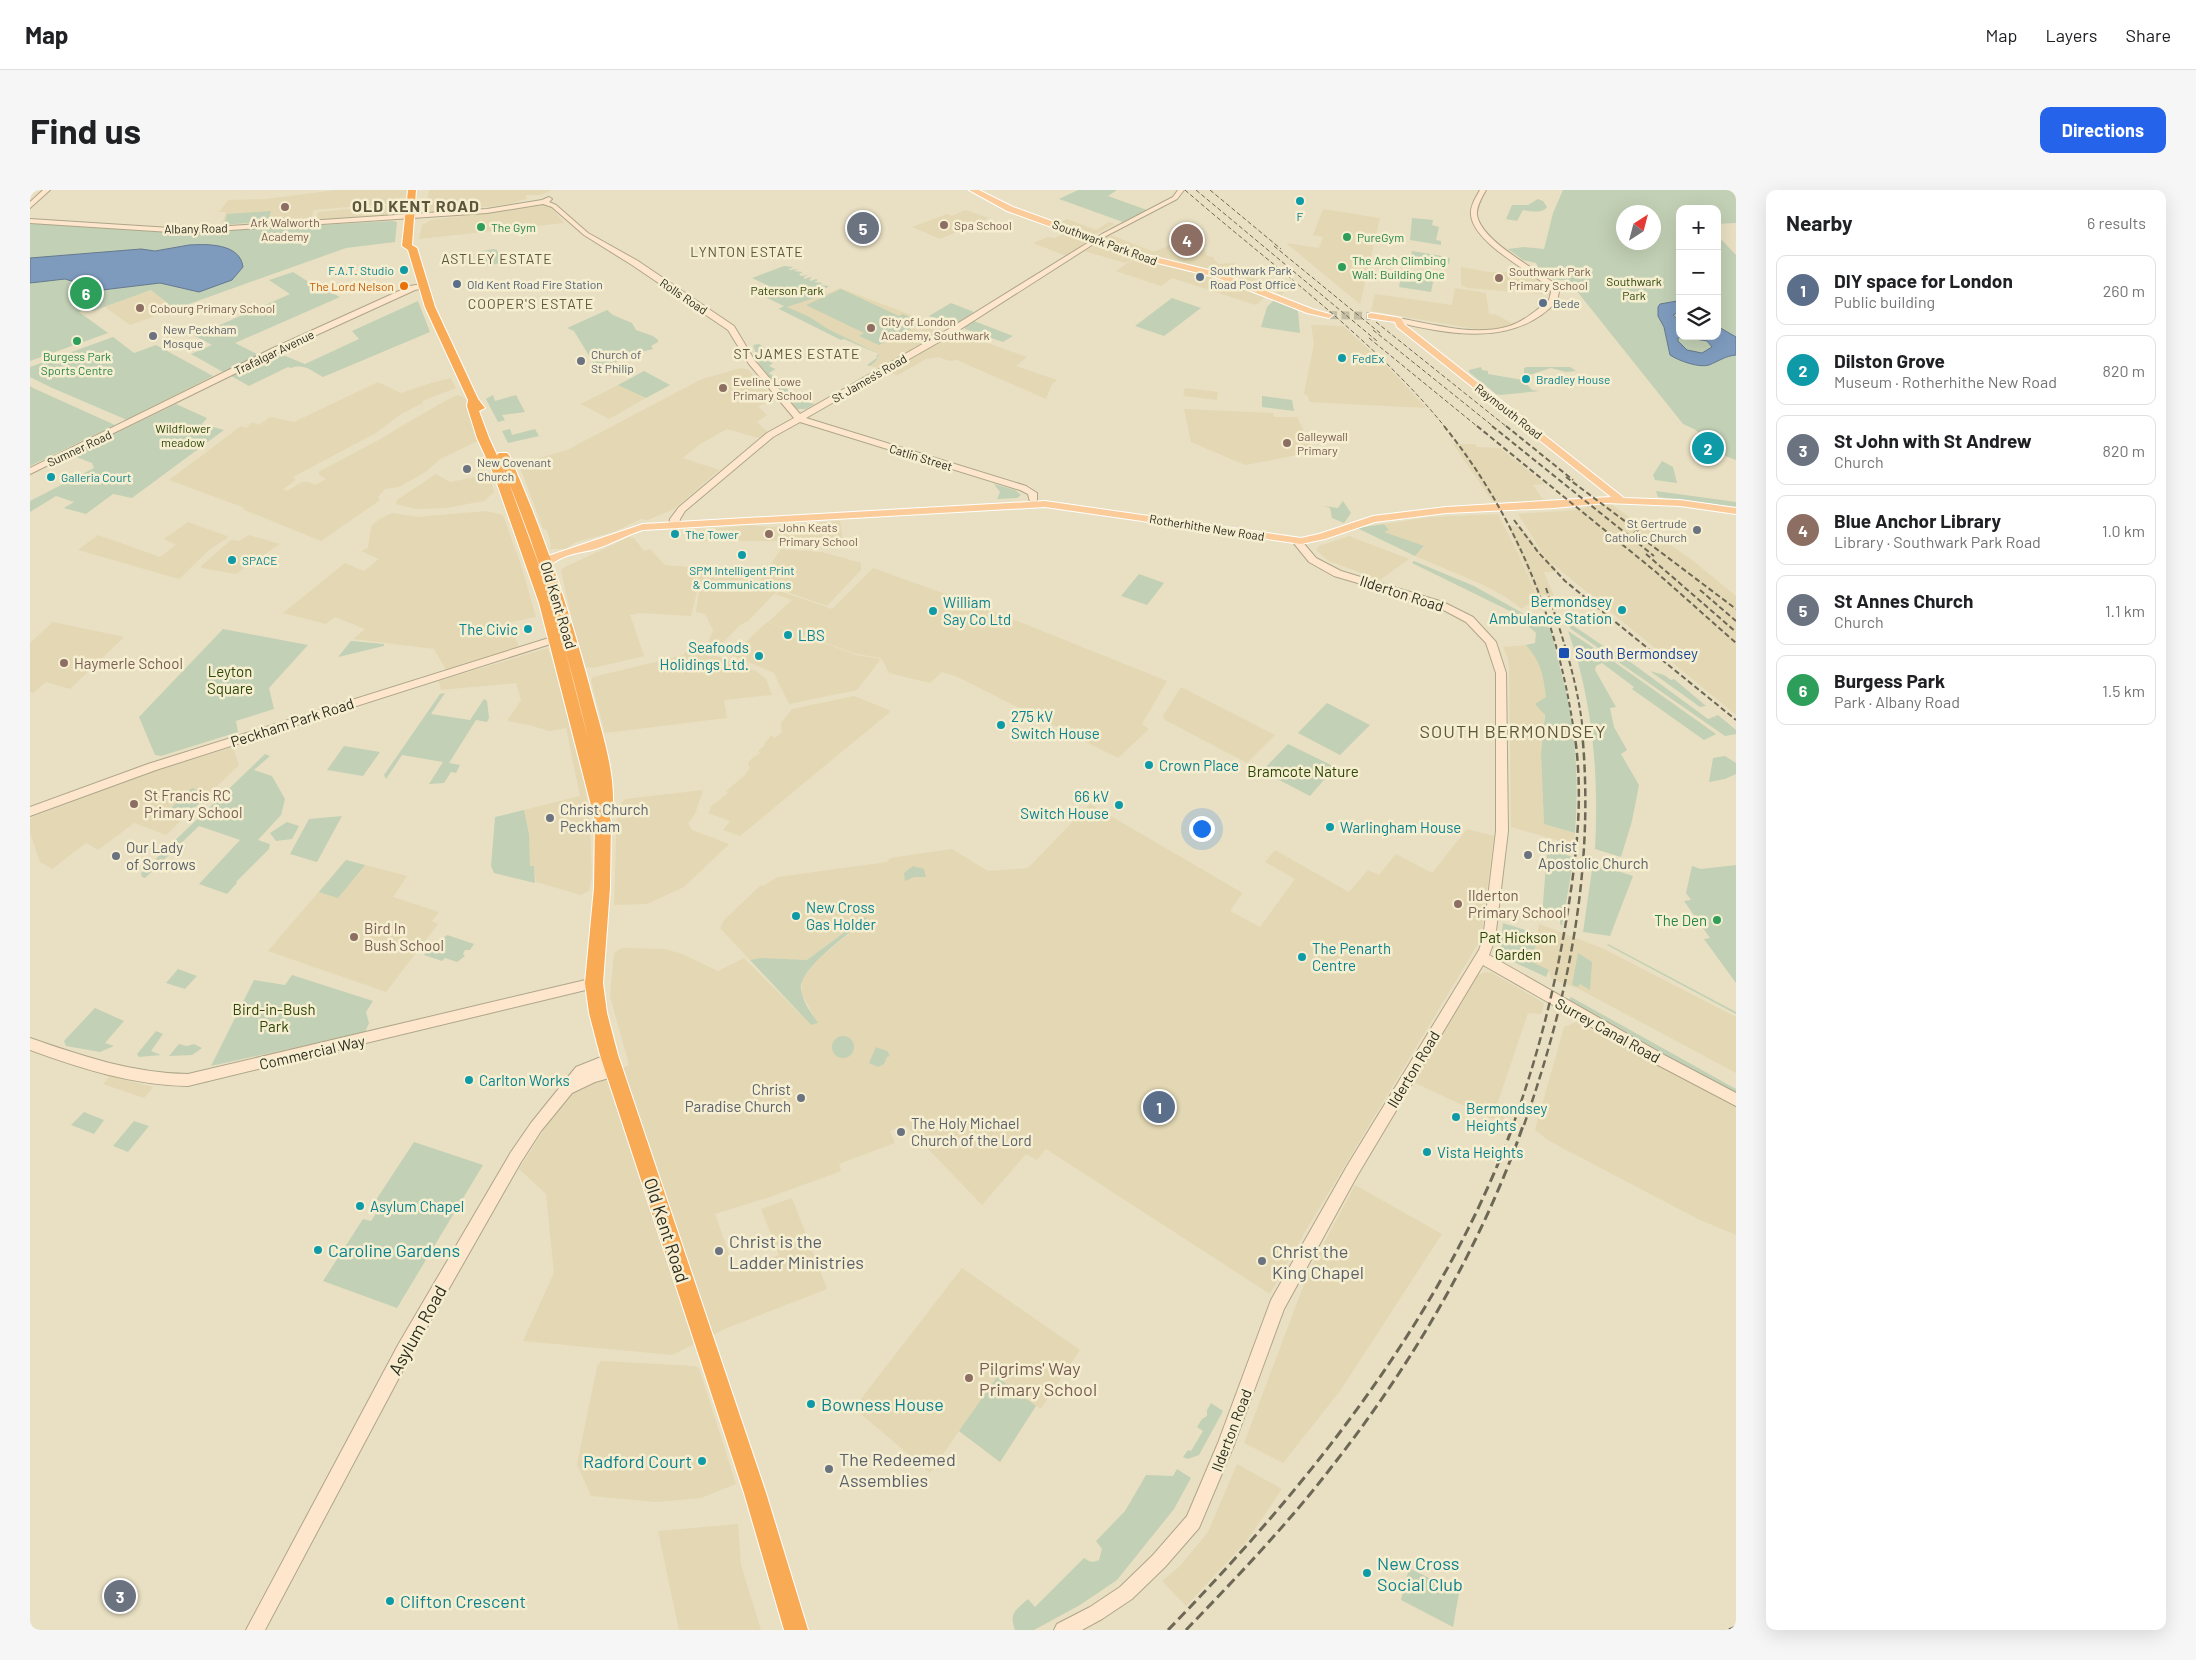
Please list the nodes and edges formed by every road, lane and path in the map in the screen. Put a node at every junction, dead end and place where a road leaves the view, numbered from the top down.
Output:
1 (47, 190) edge
2 (412, 190) edge
3 (973, 190) edge
4 (1181, 190) edge
5 (1483, 190) edge
6 (553, 191) dead end
7 (542, 200) junction
8 (422, 202) dead end
9 (30, 206) edge
10 (417, 217) junction
11 (30, 220) edge
12 (1097, 240) junction
13 (422, 286) junction
14 (1330, 315) tunnel mouth
15 (1371, 316) tunnel mouth
16 (1398, 320) junction
17 (799, 418) junction
18 (128, 425) joint
19 (30, 472) edge
20 (1621, 500) junction
21 (1034, 504) junction
22 (1736, 511) edge
23 (674, 525) junction
24 (1297, 541) junction
25 (590, 547) joint
26 (540, 565) junction
27 (564, 626) junction
28 (556, 639) junction
29 (580, 676) junction
30 (576, 717) junction
31 (30, 812) edge
32 (604, 821) junction
33 (1481, 958) junction
34 (594, 983) junction
35 (30, 1044) edge
36 (610, 1058) junction
37 (567, 1090) junction
38 (1736, 1100) edge
39 (255, 1630) edge
40 (796, 1630) edge
41 (1063, 1630) edge

1 - 9 street
2 - 10 highway, Old Kent Road
3 - 12 main road, Southwark Park Road
4 - 12 street, St James's Road
5 - 16 street
6 - 7 street
7 - 10 street
7 - 17 street, Rolls Road
8 - 10 highway, Old Kent Road
10 - 11 street, Albany Road
10 - 13 highway, Old Kent Road
12 - 14 main road, Southwark Park Road
12 - 17 street, St James's Road
13 - 18 street, Trafalgar Avenue
13 - 26 highway, Old Kent Road
15 - 16 main road
16 - 20 main road, Raymouth Road
17 - 21 street, Catlin Street
17 - 23 street, St James's Road
18 - 19 street, Sumner Road
20 - 22 main road, Rotherhithe New Road
20 - 24 main road, Rotherhithe New Road
21 - 23 main road, Rotherhithe New Road
21 - 24 main road, Rotherhithe New Road
23 - 25 main road
24 - 33 street, Ilderton Road
25 - 26 main road
26 - 27 highway, Old Kent Road
26 - 28 highway, Old Kent Road
27 - 28 street
27 - 29 highway, Old Kent Road
28 - 30 highway, Old Kent Road
28 - 31 street, Peckham Park Road
29 - 30 highway
29 - 32 highway, Old Kent Road
30 - 32 highway, Old Kent Road
32 - 34 highway, Old Kent Road
33 - 38 street, Surrey Canal Road
33 - 41 street, Ilderton Road
34 - 35 street, Commercial Way
34 - 36 highway, Old Kent Road
36 - 37 street
36 - 37 street, Asylum Road
36 - 40 highway, Old Kent Road
37 - 39 street, Asylum Road

